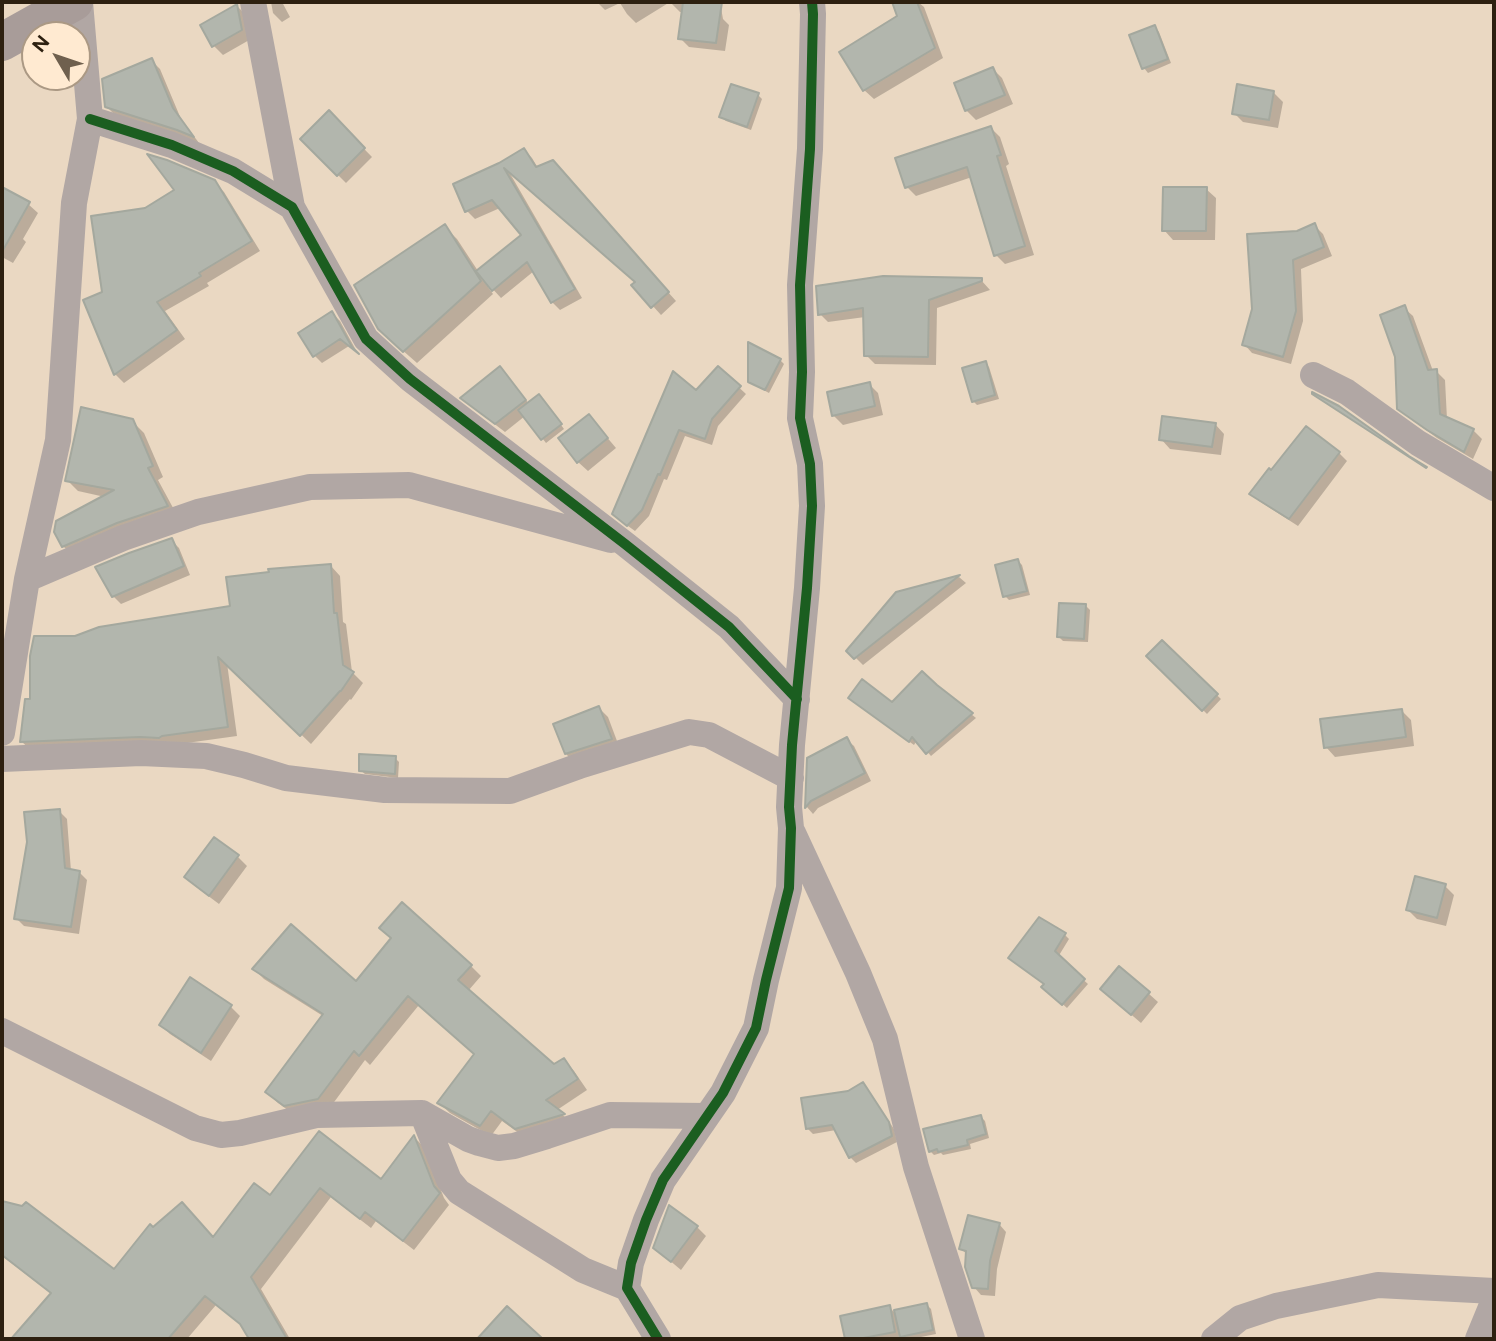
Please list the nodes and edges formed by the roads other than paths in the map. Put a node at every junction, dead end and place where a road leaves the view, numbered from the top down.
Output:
1 (74, 2) edge
2 (80, 2) edge
3 (253, 2) edge
4 (812, 2) edge
5 (2, 42) edge
6 (90, 119) junction
7 (292, 207) junction
8 (1313, 375) dead end
9 (1490, 481) edge
10 (625, 544) junction
11 (27, 579) junction
12 (797, 699) junction
13 (2, 733) edge
14 (2, 759) edge
15 (791, 778) junction
16 (791, 828) junction
17 (2, 1031) edge
18 (422, 1114) junction
19 (707, 1116) junction
20 (627, 1288) junction
21 (1494, 1291) edge
22 (1494, 1300) edge
23 (658, 1339) edge
24 (972, 1339) edge
25 (1214, 1339) edge
26 (1478, 1339) edge

1 - 5 main road
2 - 6 street
3 - 7 street
4 - 12 street
6 - 7 street
6 - 11 street
7 - 10 street
8 - 9 street
10 - 11 street
10 - 12 street
11 - 13 street
12 - 15 street
14 - 15 street
15 - 16 street
16 - 19 street
16 - 24 street
17 - 18 street
18 - 19 street
18 - 20 street
19 - 20 street
20 - 23 street
21 - 25 street
22 - 26 street

